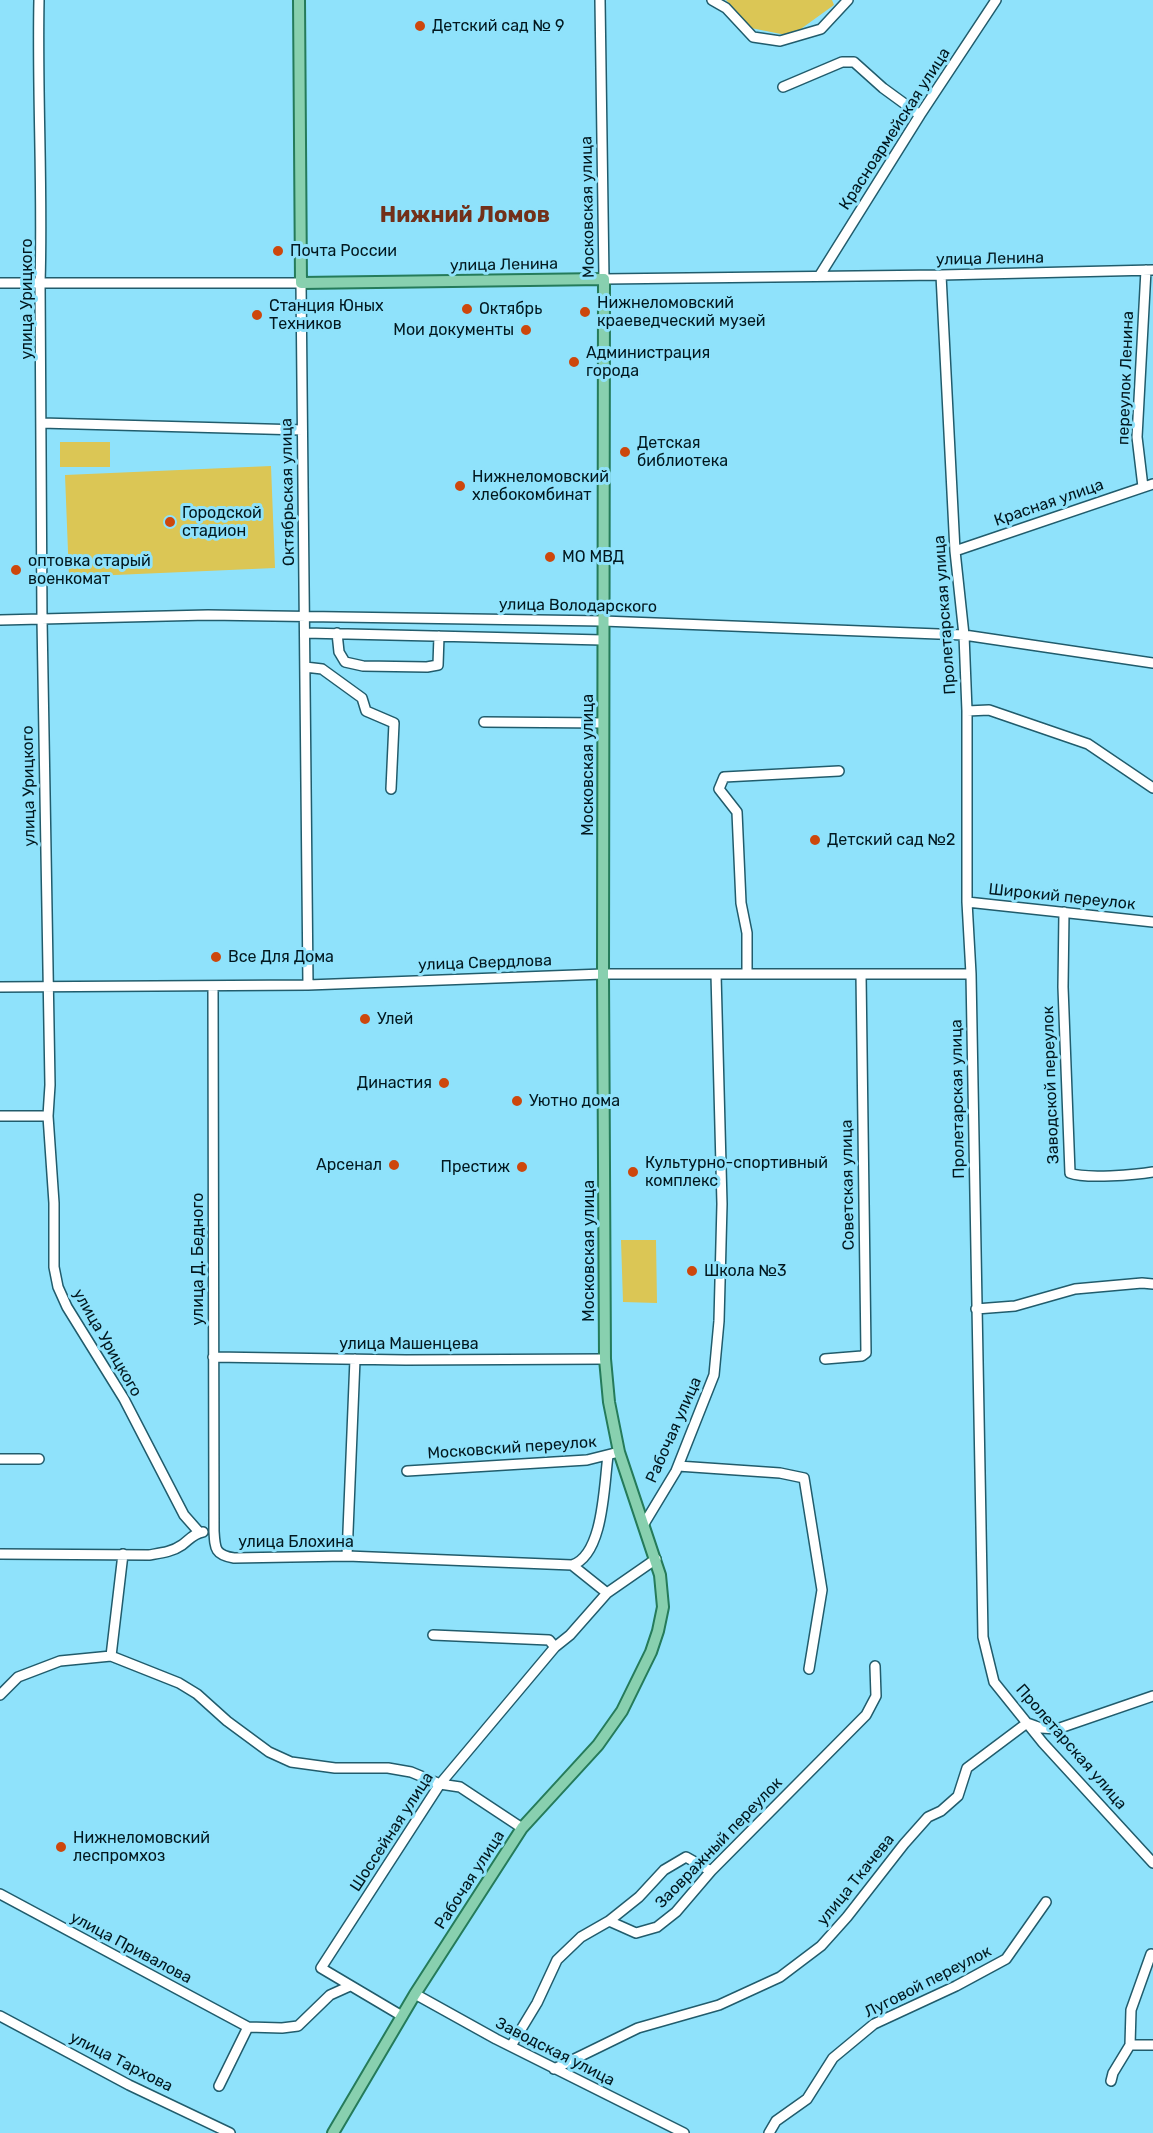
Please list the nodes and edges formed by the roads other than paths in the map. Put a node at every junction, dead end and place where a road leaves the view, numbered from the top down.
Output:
1 (39, 0) edge
2 (298, 0) edge
3 (600, 0) edge
4 (712, 0) edge
5 (848, 0) edge
6 (996, 0) edge
7 (783, 87) dead end
8 (920, 116) junction
9 (1149, 270) edge
10 (820, 275) junction
11 (941, 275) junction
12 (604, 279) junction
13 (0, 283) edge
14 (301, 283) junction
15 (40, 284) junction
16 (41, 423) junction
17 (302, 430) junction
18 (1153, 484) edge
19 (1143, 487) junction
20 (954, 551) junction
21 (304, 616) junction
22 (42, 619) junction
23 (4, 620) edge
24 (603, 621) junction
25 (0, 629) edge
26 (305, 633) junction
27 (337, 633) junction
28 (964, 635) junction
29 (439, 636) junction
30 (603, 640) junction
31 (1153, 663) edge
32 (305, 667) junction
33 (967, 711) junction
34 (484, 722) dead end
35 (603, 723) junction
36 (839, 771) dead end
37 (1153, 788) edge
38 (391, 789) dead end
39 (967, 902) junction
40 (1064, 912) junction
41 (1153, 922) edge
42 (603, 974) junction
43 (716, 974) junction
44 (747, 974) junction
45 (861, 974) junction
46 (971, 974) junction
47 (308, 985) junction
48 (213, 986) junction
49 (0, 987) edge
50 (47, 988) junction
51 (0, 1116) edge
52 (48, 1116) junction
53 (1153, 1172) edge
54 (1153, 1284) edge
55 (976, 1309) junction
56 (213, 1357) junction
57 (354, 1359) junction
58 (605, 1359) junction
59 (825, 1359) dead end
60 (619, 1452) junction
61 (608, 1456) junction
62 (0, 1459) edge
63 (39, 1459) dead end
64 (678, 1466) junction
65 (406, 1472) dead end
66 (644, 1524) junction
67 (214, 1531) junction
68 (199, 1532) junction
69 (0, 1554) edge
70 (123, 1554) junction
71 (347, 1556) junction
72 (656, 1559) junction
73 (572, 1565) junction
74 (607, 1593) junction
75 (433, 1635) dead end
76 (555, 1647) junction
77 (111, 1656) junction
78 (875, 1666) dead end
79 (809, 1669) dead end
80 (0, 1695) edge
81 (1153, 1696) edge
82 (1027, 1723) junction
83 (440, 1784) junction
84 (522, 1828) junction
85 (1153, 1863) edge
86 (711, 1870) junction
87 (2, 1899) edge
88 (1046, 1902) dead end
89 (609, 1921) junction
90 (1151, 1954) dead end
91 (350, 1986) junction
92 (415, 1994) junction
93 (0, 2016) edge
94 (402, 2016) junction
95 (248, 2027) junction
96 (1130, 2045) junction
97 (1153, 2045) edge
98 (511, 2046) junction
99 (554, 2068) junction
100 (1111, 2081) dead end
101 (219, 2086) dead end
102 (230, 2133) edge
103 (333, 2133) edge
104 (684, 2133) edge
105 (769, 2133) edge

1 - 15 street, улица Урицкого
2 - 14 main road, Октябрьская улица
3 - 12 street, Московская улица
4 - 5 street
6 - 8 street, Красноармейская улица
7 - 8 street
8 - 10 street, Красноармейская улица
9 - 11 street, улица Ленина
9 - 19 street, переулок Ленина
10 - 11 street, улица Ленина
10 - 12 street, улица Ленина
11 - 20 street, Пролетарская улица
12 - 14 main road, улица Ленина
12 - 24 main road, Московская улица
13 - 15 street, улица Ленина
14 - 15 street, улица Ленина
14 - 17 street, Октябрьская улица
15 - 16 street, улица Урицкого
16 - 17 street
16 - 22 street, улица Урицкого
17 - 21 street, Октябрьская улица
18 - 19 street, Красная улица
19 - 20 street, Красная улица
20 - 28 street, Пролетарская улица
21 - 22 street, улица Володарского
21 - 24 street, улица Володарского
21 - 26 street, Октябрьская улица
22 - 23 street, улица Володарского
22 - 50 street, улица Урицкого
23 - 25 street
24 - 28 street, улица Володарского
24 - 30 main road, Московская улица
26 - 27 street
26 - 32 street, Октябрьская улица
27 - 29 street
27 - 29 street
28 - 31 street, улица Володарского
28 - 33 street, Пролетарская улица
29 - 30 street
30 - 35 main road, Московская улица
32 - 38 street
32 - 47 street, Октябрьская улица
33 - 37 street
33 - 39 street, Пролетарская улица
34 - 35 street
35 - 42 main road, Московская улица
36 - 44 street
39 - 40 street, Широкий переулок
39 - 46 street, Пролетарская улица
40 - 41 street, Широкий переулок
40 - 53 street, Заводской переулок
42 - 43 street, улица Свердлова
42 - 47 street, улица Свердлова
42 - 58 main road, Московская улица
43 - 44 street, улица Свердлова
43 - 64 street, Рабочая улица
44 - 45 street, улица Свердлова
45 - 46 street, улица Свердлова
45 - 59 street, Советская улица
46 - 55 street, Пролетарская улица
47 - 48 street, улица Свердлова
48 - 50 street, улица Свердлова
48 - 56 street, улица Д. Бедного
49 - 50 street, улица Свердлова
50 - 52 street, улица Урицкого
51 - 52 street
52 - 68 street, улица Урицкого
54 - 55 street
55 - 82 street, Пролетарская улица
56 - 57 street, улица Машенцева
56 - 67 street, улица Д. Бедного
57 - 58 street, улица Машенцева
57 - 71 street
58 - 60 main road, Московская улица
60 - 61 street, Московский переулок
60 - 66 main road, Московская улица
61 - 65 street, Московский переулок
61 - 73 street
62 - 63 street
64 - 66 street, Рабочая улица
64 - 79 street
66 - 72 main road, Рабочая улица
67 - 68 street, улица Блохина
67 - 71 street, улица Блохина
68 - 70 street
69 - 70 street
70 - 77 street
71 - 73 street, улица Блохина
72 - 74 street, Шоссейная улица
72 - 84 main road, Рабочая улица
73 - 74 street
74 - 76 street, Шоссейная улица
75 - 76 street
76 - 83 street, Шоссейная улица
77 - 80 street
77 - 83 street
78 - 86 street, Заовражный переулок
81 - 82 street
82 - 85 street, Пролетарская улица
82 - 99 street, улица Ткачева
83 - 84 street
83 - 91 street, Шоссейная улица
84 - 92 main road, Рабочая улица
86 - 89 street
86 - 89 street, Заовражный переулок
87 - 95 street, улица Привалова
88 - 105 street, Луговой переулок
89 - 98 street
90 - 96 street
91 - 94 street, Шоссейная улица
91 - 95 street
92 - 94 main road
92 - 98 street, Заводская улица
93 - 102 street, улица Тархова
94 - 103 main road
95 - 101 street
96 - 97 street
96 - 100 street
98 - 99 street, Заводская улица
99 - 104 street, Заводская улица

